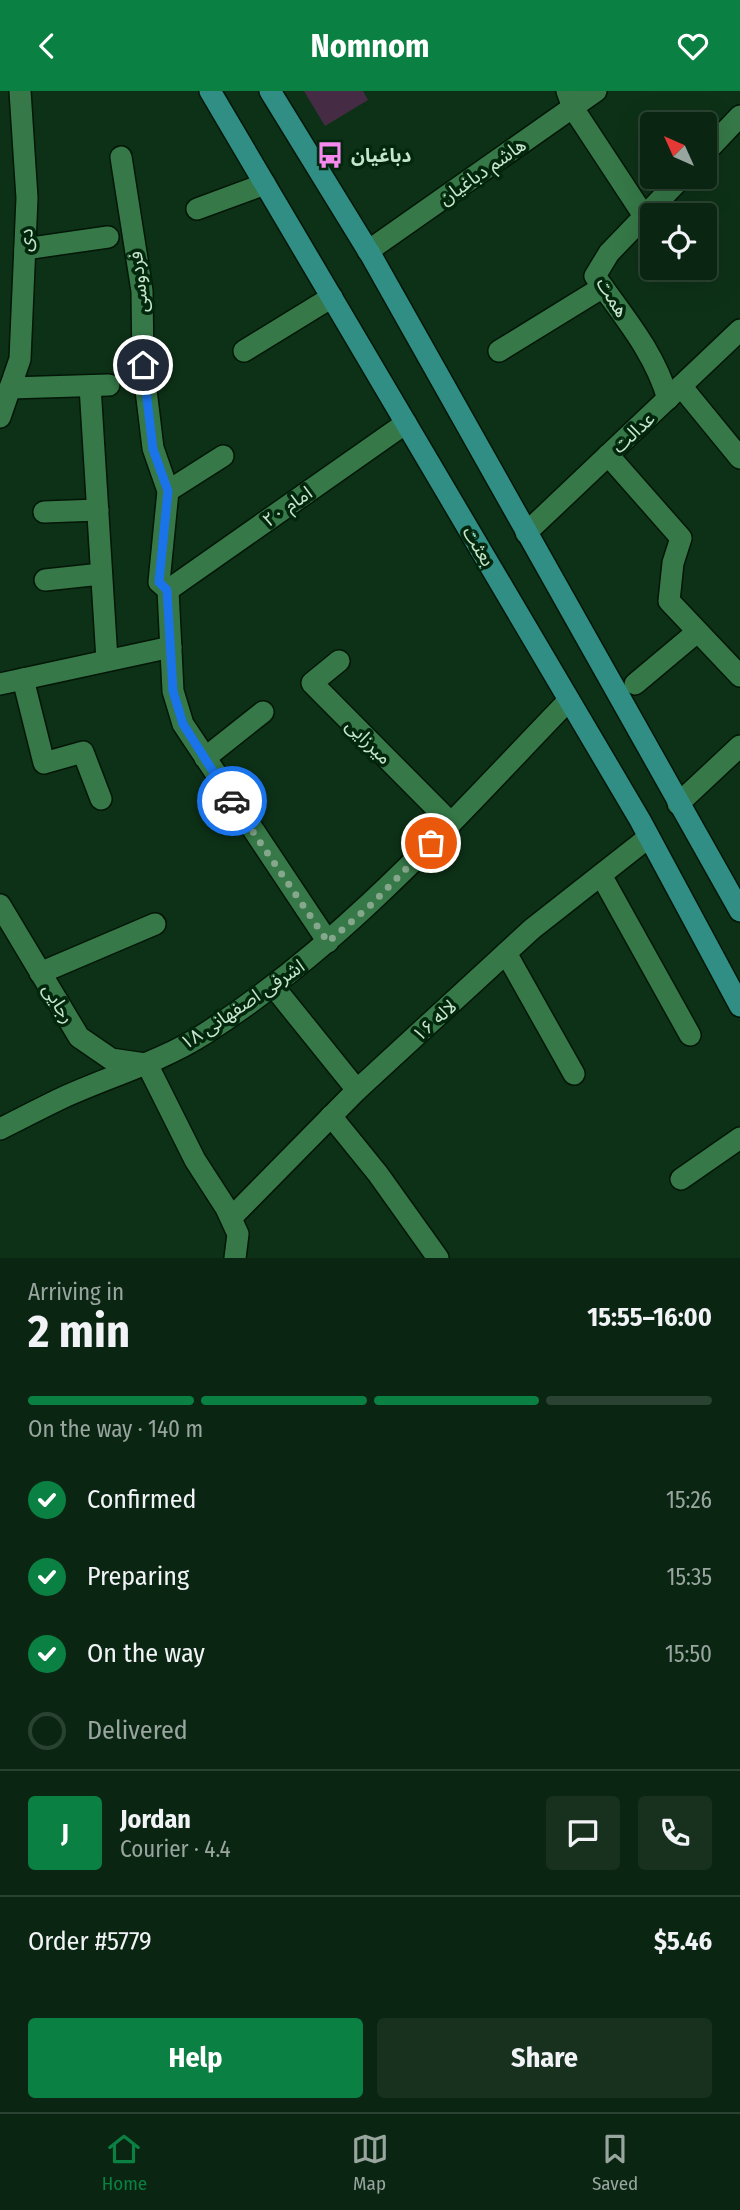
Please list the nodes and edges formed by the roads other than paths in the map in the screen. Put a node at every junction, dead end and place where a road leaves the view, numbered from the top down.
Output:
1 (20, 91) edge
2 (210, 91) edge
3 (270, 91) edge
4 (596, 91) edge
5 (570, 99) edge
6 (740, 116) edge
7 (718, 139) edge
8 (121, 157) dead end
9 (265, 184) junction
10 (670, 189) edge
11 (657, 203) edge
12 (197, 209) dead end
13 (640, 210) edge
14 (640, 220) edge
15 (108, 237) dead end
16 (25, 249) junction
17 (368, 251) junction
18 (603, 287) junction
19 (332, 297) junction
20 (740, 330) edge
21 (244, 351) dead end
22 (499, 351) dead end
23 (10, 388) junction
24 (675, 392) junction
25 (0, 417) edge
26 (406, 423) junction
27 (223, 456) dead end
28 (608, 456) junction
29 (740, 458) edge
30 (168, 491) junction
31 (97, 510) junction
32 (44, 512) dead end
33 (526, 533) junction
34 (101, 574) junction
35 (45, 580) dead end
36 (167, 590) junction
37 (697, 632) junction
38 (171, 647) junction
39 (107, 660) junction
40 (339, 661) dead end
41 (740, 676) edge
42 (23, 679) junction
43 (0, 684) edge
44 (635, 684) dead end
45 (569, 700) junction
46 (263, 712) dead end
47 (740, 746) edge
48 (205, 758) junction
49 (101, 799) dead end
50 (678, 804) junction
51 (450, 823) junction
52 (649, 837) junction
53 (601, 875) junction
54 (0, 905) edge
55 (740, 911) edge
56 (155, 924) dead end
57 (328, 942) junction
58 (506, 953) junction
59 (40, 973) junction
60 (274, 987) junction
61 (740, 1006) edge
62 (690, 1035) dead end
63 (148, 1065) junction
64 (574, 1074) dead end
65 (357, 1090) junction
66 (331, 1116) junction
67 (0, 1129) edge
68 (740, 1137) edge
69 (681, 1179) dead end
70 (231, 1218) junction
71 (235, 1258) edge
72 (438, 1258) edge

1 - 16 street, دی
2 - 9 main road, بعثت
3 - 17 main road
4 - 5 street, هاشم دباغیان
5 - 13 street
5 - 17 street, هاشم دباغیان
6 - 7 street
8 - 30 street, فردوسی
9 - 12 street
9 - 19 main road, بعثت
10 - 11 street, همت
14 - 18 street, همت
15 - 16 street
16 - 23 street, دی
17 - 33 main road
18 - 22 street
18 - 24 street, همت
19 - 21 street
19 - 26 main road, بعثت
20 - 24 street, عدالت
23 - 25 street
23 - 31 street
24 - 28 street, عدالت
24 - 29 street, همت
26 - 36 street, امام ۲۰
26 - 45 main road, بعثت
27 - 30 street
28 - 33 street, عدالت
28 - 37 street
30 - 36 street, فردوسی
31 - 32 street
31 - 34 street
33 - 50 main road
34 - 35 street
34 - 39 street
36 - 38 street, فردوسی
37 - 41 street
37 - 44 street
38 - 39 street
38 - 48 street, فردوسی
39 - 42 street
40 - 51 street, میرزایی
42 - 43 street
42 - 49 street
45 - 51 street, اشرفی اصفهانی ۱۸
45 - 52 main road, بعثت
46 - 48 street
47 - 50 street
48 - 57 street, فردوسی
50 - 55 main road
51 - 57 street, اشرفی اصفهانی ۱۸
52 - 53 street, لاله ۱۶
52 - 61 main road, بعثت
53 - 58 street, لاله ۱۶
53 - 62 street
54 - 59 street, رجایی
56 - 59 street
57 - 60 street, اشرفی اصفهانی ۱۸
58 - 64 street
58 - 65 street, لاله ۱۶
59 - 63 street, رجایی
60 - 63 street, اشرفی اصفهانی ۱۸
60 - 65 street
63 - 67 street, اشرفی اصفهانی ۱۸
63 - 70 street
65 - 66 street, لاله ۱۶
66 - 70 street, لاله ۱۶
66 - 72 street
68 - 69 street
70 - 71 street

